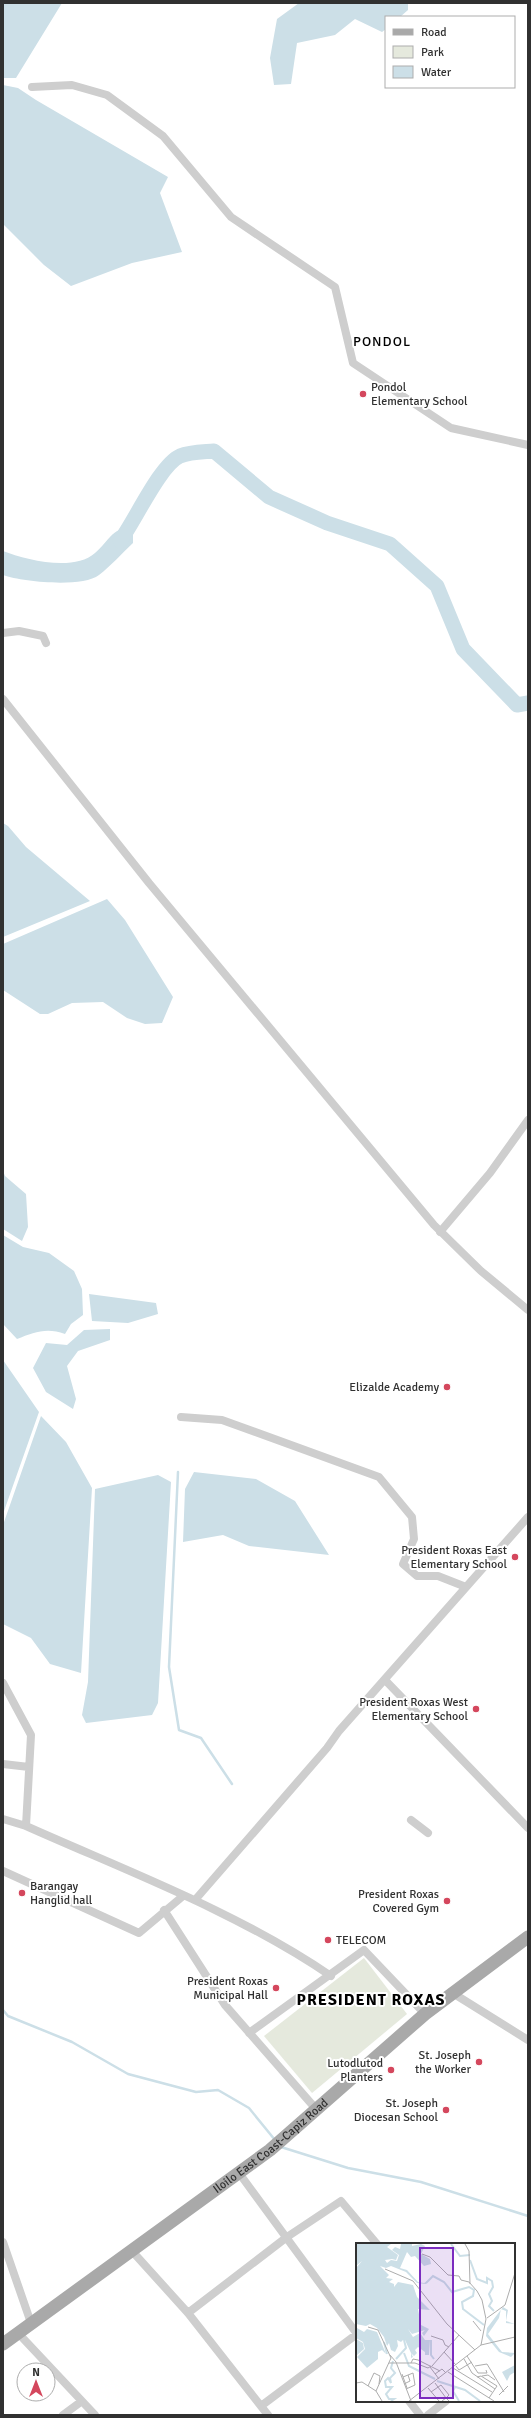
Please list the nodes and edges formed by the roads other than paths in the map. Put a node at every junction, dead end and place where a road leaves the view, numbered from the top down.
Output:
1 (32, 87) dead end
2 (528, 445) edge
3 (3, 633) edge
4 (46, 643) dead end
5 (3, 699) edge
6 (528, 1120) edge
7 (440, 1232) junction
8 (528, 1310) edge
9 (181, 1417) dead end
10 (528, 1517) edge
11 (466, 1587) junction
12 (385, 1680) junction
13 (3, 1683) edge
14 (3, 1764) edge
15 (29, 1767) junction
16 (3, 1819) edge
17 (411, 1820) dead end
18 (26, 1826) junction
19 (528, 1828) edge
20 (428, 1833) dead end
21 (3, 1871) edge
22 (183, 1896) junction
23 (195, 1900) junction
24 (164, 1910) junction
25 (528, 1937) edge
26 (331, 1976) junction
27 (451, 1992) junction
28 (425, 2014) junction
29 (249, 2033) junction
30 (528, 2040) edge
31 (316, 2109) junction
32 (239, 2173) junction
33 (287, 2237) junction
34 (3, 2242) edge
35 (376, 2243) edge
36 (132, 2251) junction
37 (188, 2313) junction
38 (31, 2323) junction
39 (18, 2333) junction
40 (356, 2333) edge
41 (356, 2335) edge
42 (3, 2344) edge
43 (82, 2401) junction
44 (410, 2402) edge
45 (445, 2402) edge
46 (261, 2406) junction
47 (63, 2415) edge
48 (95, 2415) edge
49 (268, 2415) edge
50 (420, 2415) edge
51 (428, 2415) edge

1 - 2 street
3 - 4 street
5 - 7 street
6 - 7 street
7 - 8 street
9 - 11 street
10 - 11 street
11 - 12 street
12 - 19 street
12 - 23 street
13 - 15 street
14 - 15 street
15 - 18 street
16 - 18 street
17 - 20 street
18 - 22 street
21 - 24 street
22 - 23 street
22 - 24 street
23 - 26 street
24 - 29 street
25 - 27 main road, Iloilo East Coast-Capiz Road
26 - 28 street
26 - 29 street
27 - 28 main road, Iloilo East Coast-Capiz Road
27 - 30 street
28 - 31 main road, Iloilo East Coast-Capiz Road
29 - 31 street
31 - 32 main road, Iloilo East Coast-Capiz Road
32 - 33 street
32 - 36 main road, Iloilo East Coast-Capiz Road
33 - 35 street
33 - 37 street
33 - 40 street
34 - 38 street
36 - 37 street
36 - 38 main road, Iloilo East Coast-Capiz Road
37 - 46 street
38 - 39 main road, Iloilo East Coast-Capiz Road
39 - 42 main road, Iloilo East Coast-Capiz Road
39 - 43 street
41 - 46 street
43 - 47 street
43 - 48 street
44 - 50 street
45 - 51 street
46 - 49 street

